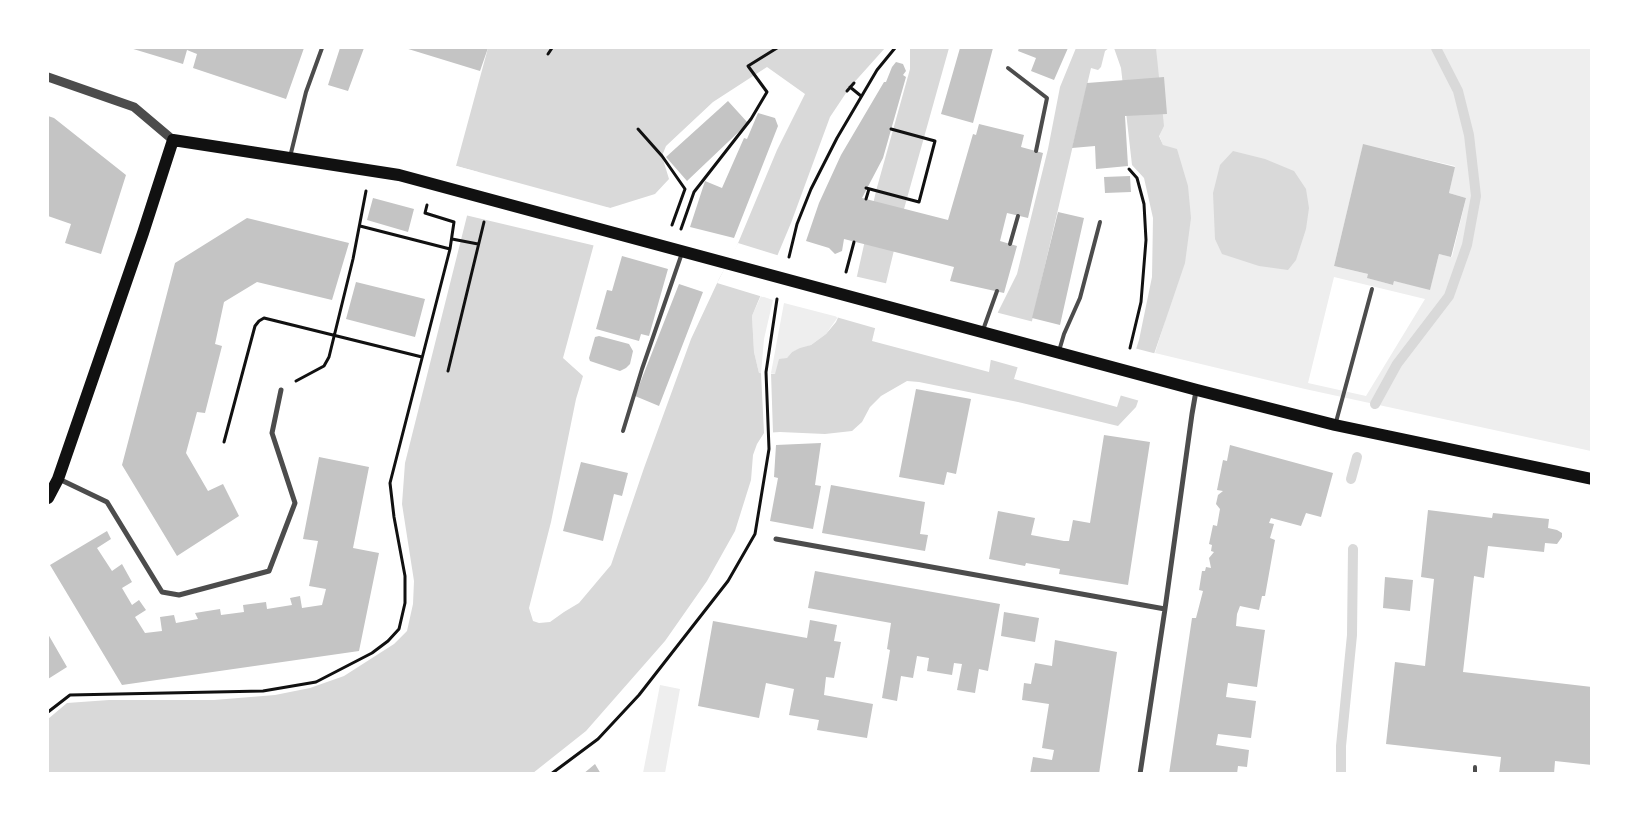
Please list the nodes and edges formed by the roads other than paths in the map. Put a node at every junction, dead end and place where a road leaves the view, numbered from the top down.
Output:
1 (322, 48) edge
2 (1008, 68) dead end
3 (48, 77) edge
4 (173, 140) junction
5 (1036, 151) dead end
6 (290, 157) junction
7 (1018, 216) dead end
8 (1100, 222) dead end
9 (1010, 244) dead end
10 (683, 251) junction
11 (1372, 289) dead end
12 (997, 291) dead end
13 (982, 333) junction
14 (1058, 353) junction
15 (281, 390) road end
16 (1197, 390) junction
17 (1335, 425) junction
18 (623, 431) dead end
19 (58, 479) junction
20 (1592, 479) edge
21 (48, 498) edge
22 (776, 539) dead end
23 (1165, 609) junction
24 (1475, 767) dead end
25 (1140, 774) edge
26 (1475, 774) edge

1 - 6 lane
2 - 5 lane
3 - 4 street
4 - 6 main road
4 - 19 main road
6 - 10 main road
7 - 9 lane
8 - 14 lane
10 - 13 main road
10 - 18 lane
11 - 17 lane
12 - 13 lane
13 - 14 main road
14 - 16 main road
15 - 19 street
16 - 17 main road
16 - 23 street
17 - 20 main road
19 - 21 main road
22 - 23 street
23 - 25 street
24 - 26 lane

